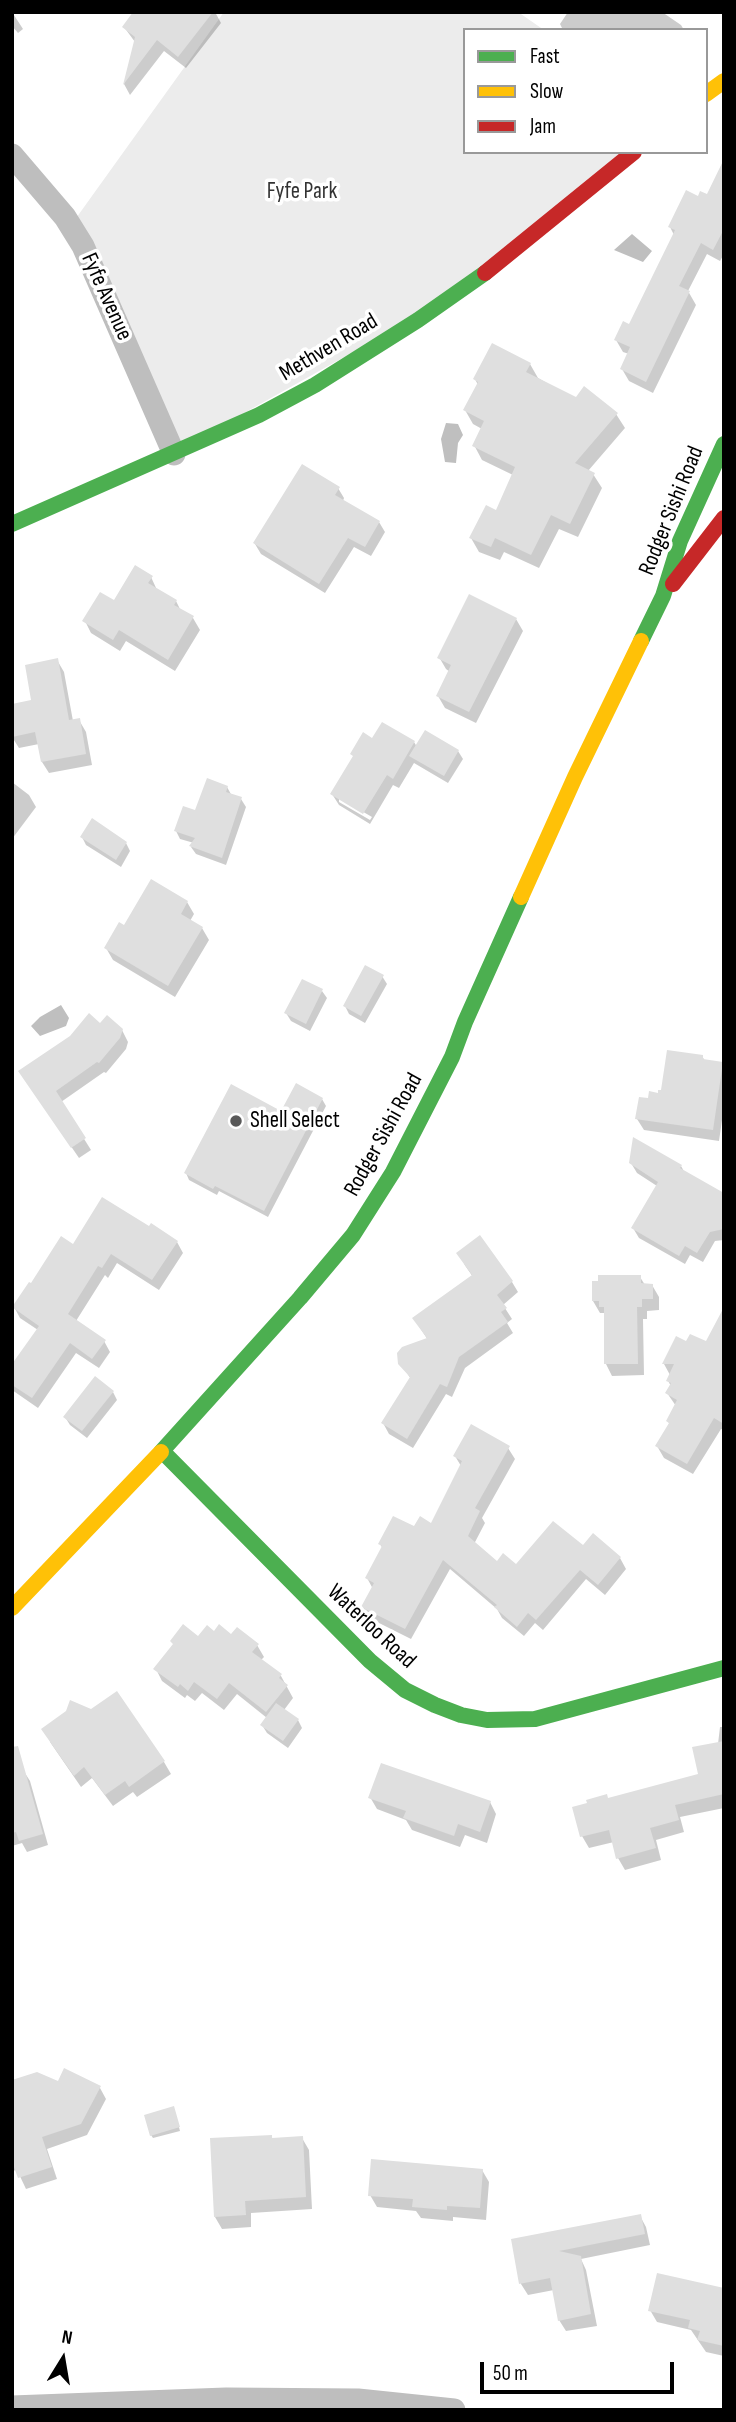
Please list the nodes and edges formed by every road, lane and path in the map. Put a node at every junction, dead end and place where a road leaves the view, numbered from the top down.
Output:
1 (724, 81) edge
2 (708, 93) edge
3 (632, 154) edge
4 (12, 155) edge
5 (724, 444) edge
6 (174, 454) junction
7 (724, 518) edge
8 (12, 524) edge
9 (663, 596) junction
10 (162, 1451) junction
11 (12, 1608) edge
12 (724, 1668) edge
13 (12, 2407) edge
14 (454, 2410) edge

1 - 2 main road
3 - 6 main road, Methven Road
4 - 6 street, Fyfe Avenue
5 - 9 main road, Rodger Sishi Road
6 - 8 main road, Methven Road
7 - 9 main road, Rodger Sishi Road
9 - 10 main road, Rodger Sishi Road
10 - 11 main road, Rodger Sishi Road
10 - 12 main road, Waterloo Road
13 - 14 street

